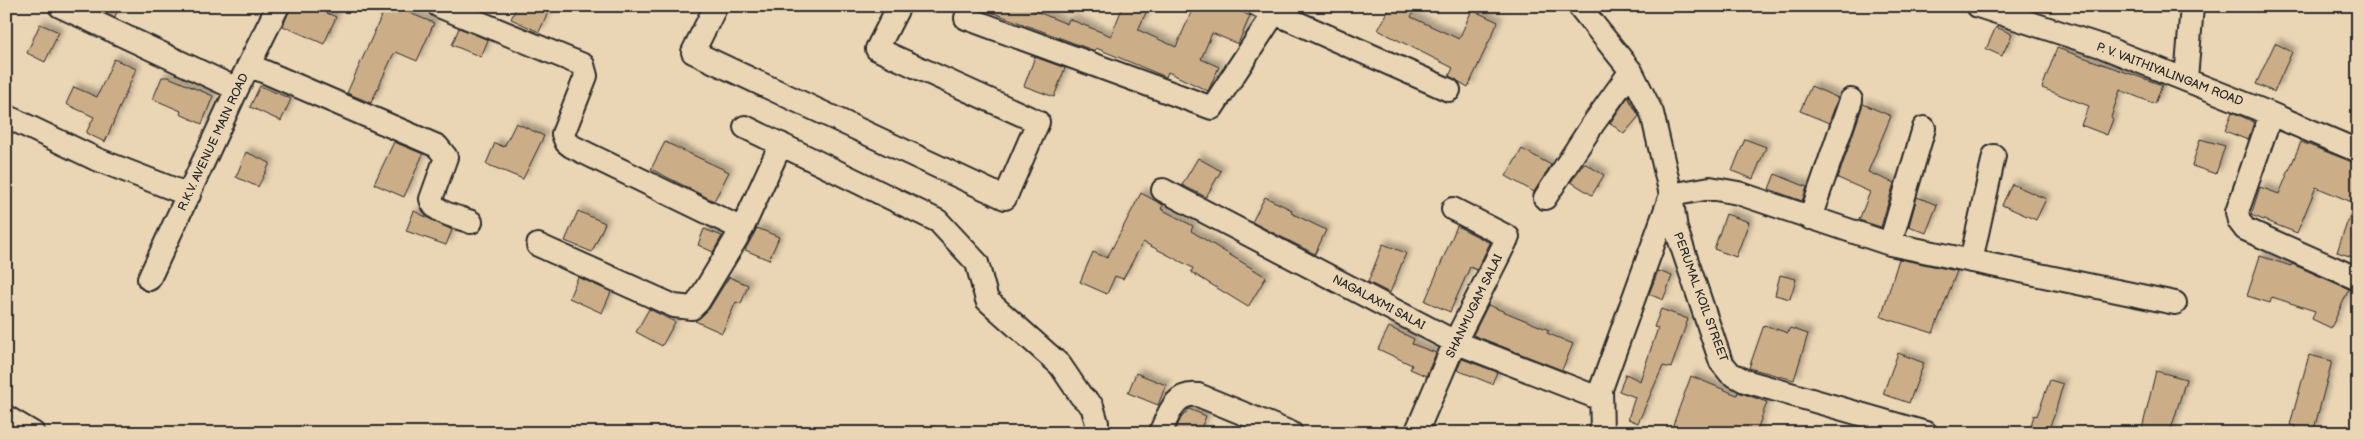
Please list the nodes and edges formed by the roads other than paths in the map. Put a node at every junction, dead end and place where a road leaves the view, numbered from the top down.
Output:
1 (60, 6) edge
2 (278, 6) edge
3 (439, 6) edge
4 (716, 6) edge
5 (899, 6) edge
6 (1579, 6) edge
7 (1978, 6) edge
8 (2192, 6) edge
9 (1271, 9) edge
10 (966, 18) dead end
11 (249, 65) junction
12 (1631, 71) junction
13 (2186, 79) junction
14 (237, 89) junction
15 (1449, 90) dead end
16 (1851, 100) dead end
17 (2271, 114) junction
18 (6, 116) edge
19 (745, 127) dead end
20 (1924, 128) dead end
21 (781, 144) junction
22 (2358, 151) edge
23 (1994, 156) dead end
24 (1163, 190) dead end
25 (190, 195) junction
26 (1671, 195) junction
27 (1545, 198) dead end
28 (1453, 209) dead end
29 (1810, 218) junction
30 (471, 222) dead end
31 (742, 229) junction
32 (1890, 244) junction
33 (538, 246) dead end
34 (1971, 262) junction
35 (149, 279) dead end
36 (2358, 279) edge
37 (2175, 303) dead end
38 (1455, 342) junction
39 (1601, 399) junction
40 (6, 417) edge
41 (1278, 430) edge
42 (1096, 431) dead end
43 (34, 433) edge
44 (1160, 433) edge
45 (1416, 433) edge
46 (1602, 433) edge
47 (1926, 433) edge

1 - 14 street
2 - 11 street, R.K.V. AVENUE MAIN ROAD
3 - 31 street
4 - 5 street
6 - 12 street, PERUMAL KOIL STREET
7 - 13 street, P. V. VAITHIYALINGAM ROAD
8 - 13 street
9 - 10 street
9 - 15 street
11 - 14 street, R.K.V. AVENUE MAIN ROAD
11 - 30 street
12 - 26 street, PERUMAL KOIL STREET
12 - 27 street
13 - 17 street, P. V. VAITHIYALINGAM ROAD
14 - 25 street, R.K.V. AVENUE MAIN ROAD
16 - 29 street
17 - 22 street, P. V. VAITHIYALINGAM ROAD
17 - 36 street
18 - 25 street
19 - 21 street
20 - 32 street
21 - 31 street
21 - 42 street
23 - 34 street
24 - 38 street, NAGALAXMI SALAI
25 - 35 street, R.K.V. AVENUE MAIN ROAD
26 - 29 street
26 - 39 street
26 - 47 street, PERUMAL KOIL STREET
28 - 38 street, SHANMUGAM SALAI
29 - 32 street
31 - 33 street
32 - 34 street
34 - 37 street
38 - 39 street, NAGALAXMI SALAI
38 - 45 street, SHANMUGAM SALAI
39 - 46 street
40 - 43 street
41 - 44 street

